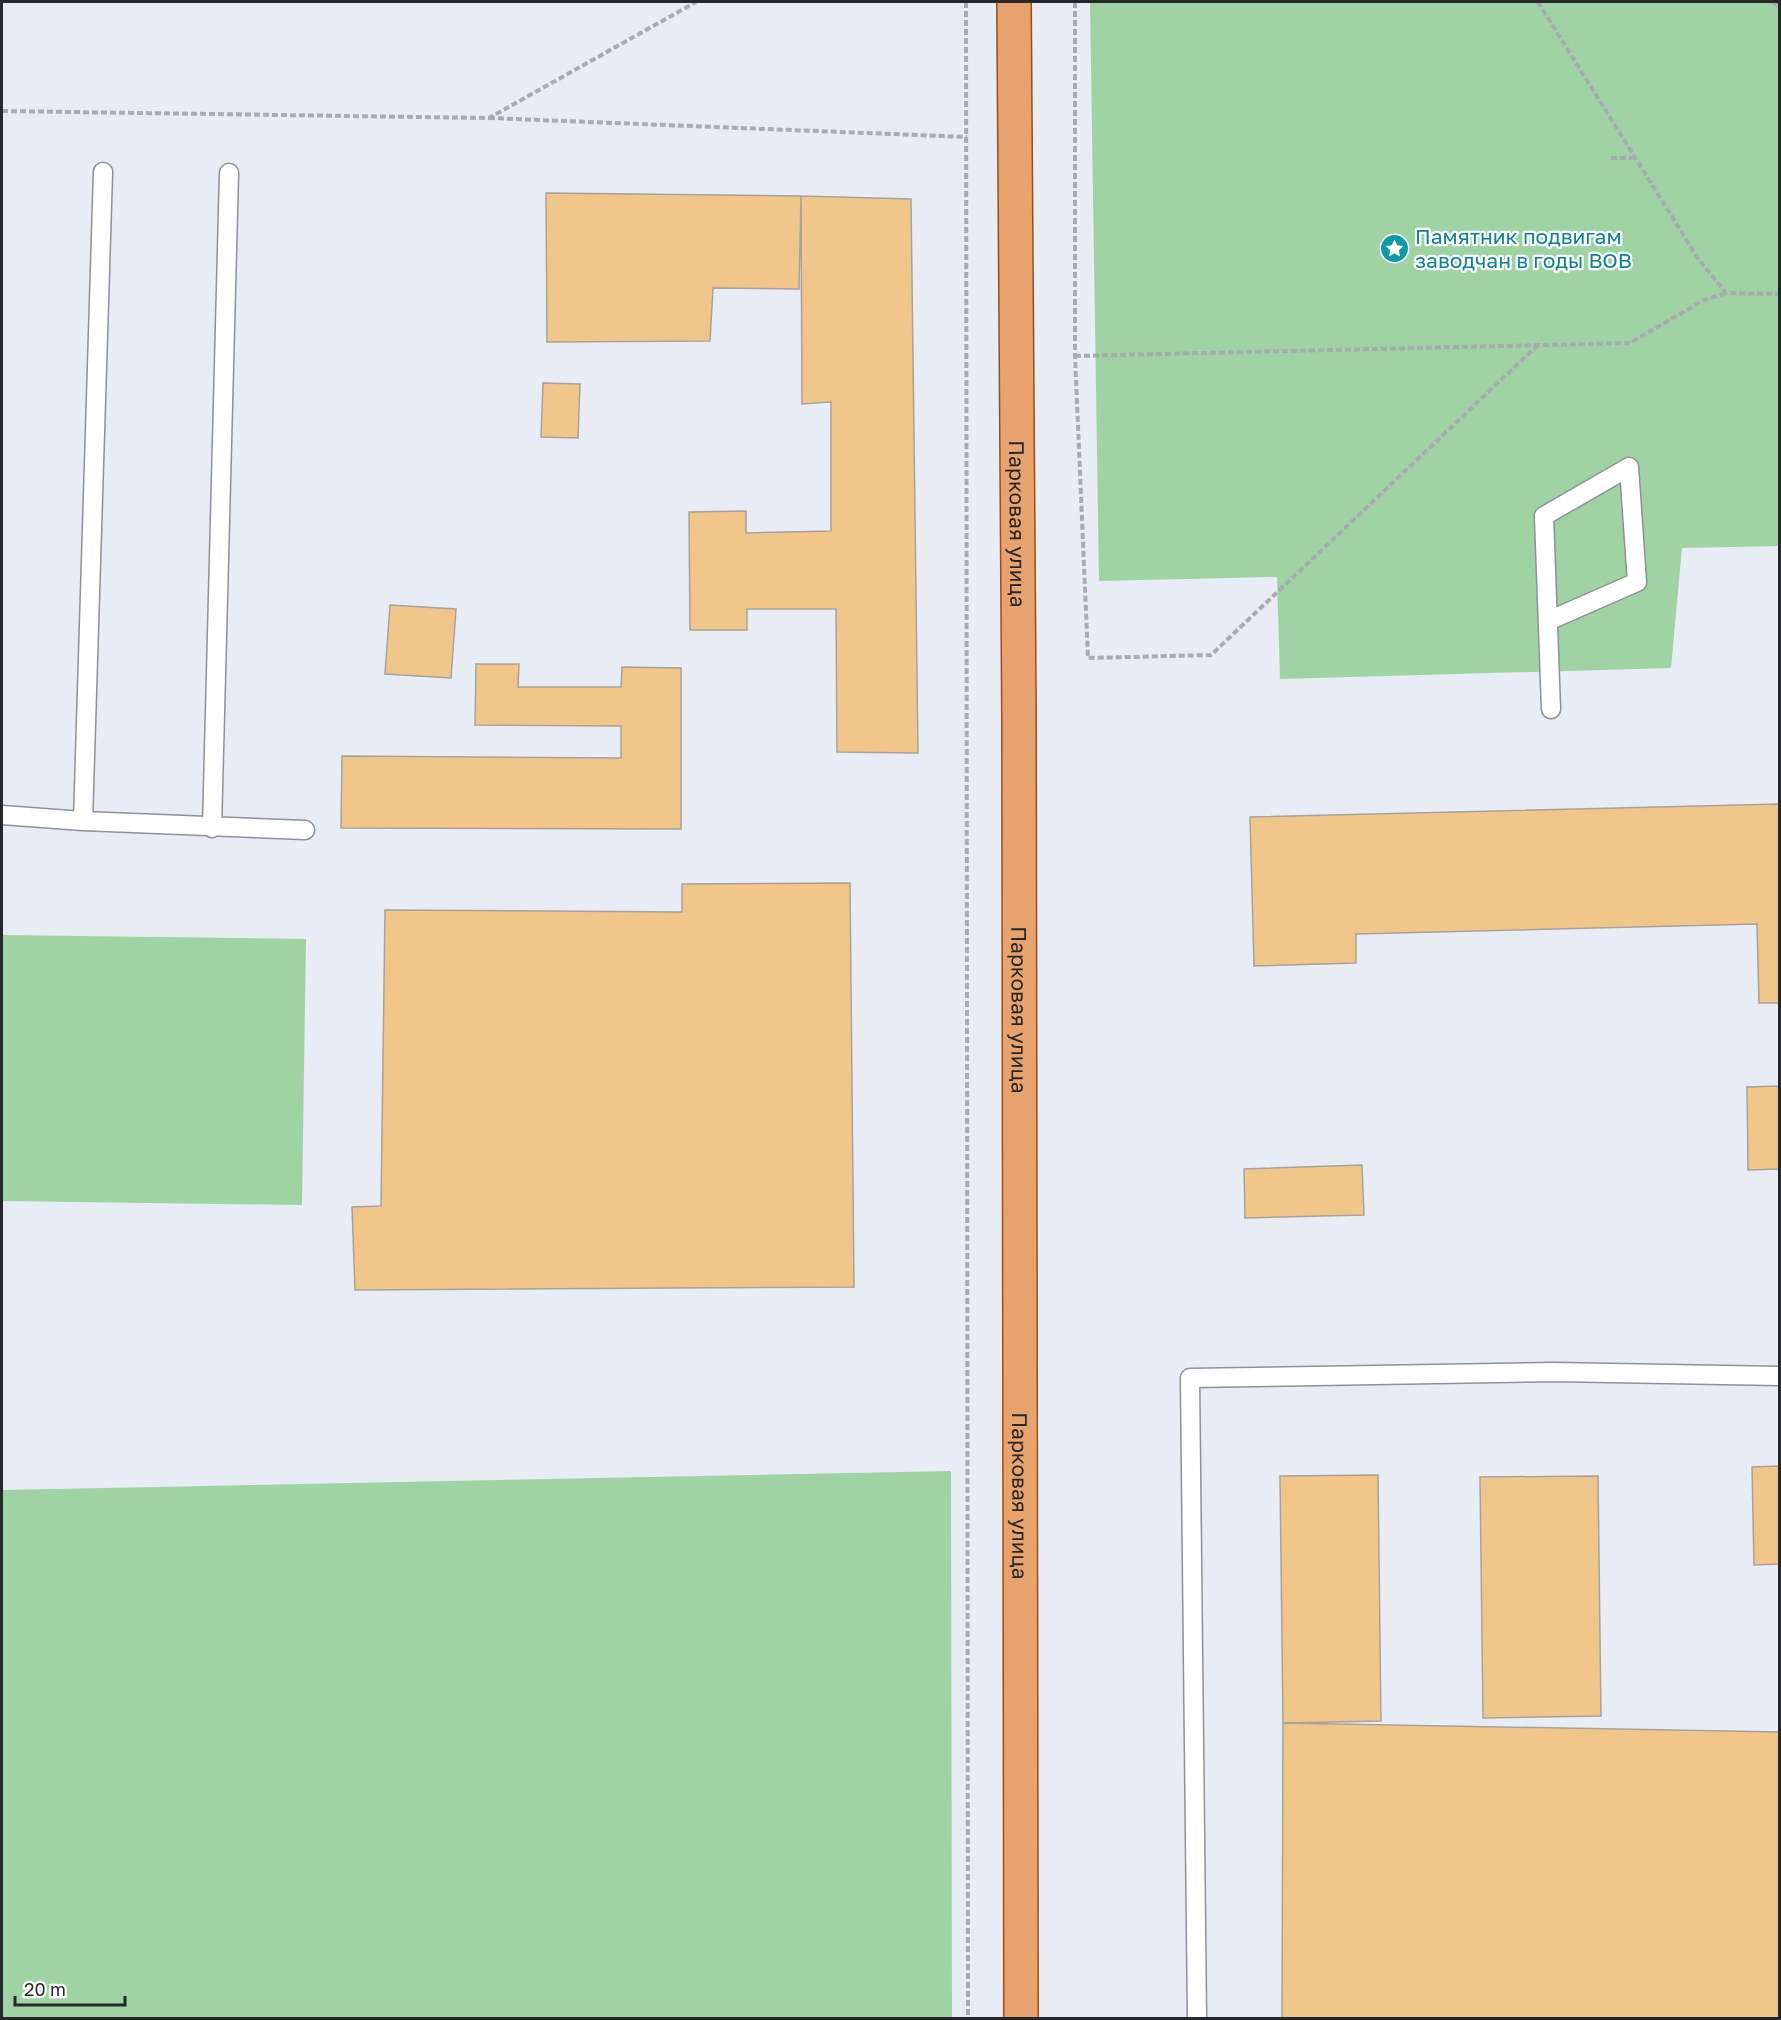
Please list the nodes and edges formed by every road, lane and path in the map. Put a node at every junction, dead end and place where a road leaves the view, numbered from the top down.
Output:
1 (696, 2) edge
2 (966, 2) edge
3 (1014, 2) edge
4 (1075, 2) edge
5 (1538, 2) edge
6 (1772, 2) edge
7 (1779, 6) edge
8 (2, 111) edge
9 (489, 118) junction
10 (967, 137) junction
11 (1611, 158) dead end
12 (1637, 158) junction
13 (103, 172) dead end
14 (229, 173) dead end
15 (1726, 292) junction
16 (1779, 294) edge
17 (1538, 345) junction
18 (1075, 356) junction
19 (1548, 621) junction
20 (1551, 709) dead end
21 (2, 815) edge
22 (83, 821) junction
23 (212, 828) junction
24 (305, 830) dead end
25 (1779, 1376) edge
26 (968, 2019) edge
27 (1021, 2019) edge
28 (1197, 2019) edge

1 - 9 path
2 - 10 path
3 - 27 main road, Парковая улица
4 - 18 path
5 - 12 path
6 - 7 path
8 - 9 path
9 - 10 path
10 - 26 path
11 - 12 path
12 - 15 path
13 - 22 lane
14 - 23 lane
15 - 16 path
15 - 17 path
17 - 18 path
17 - 18 path
19 - 19 lane
19 - 20 lane
21 - 22 lane
22 - 23 lane
23 - 24 lane
25 - 28 lane

